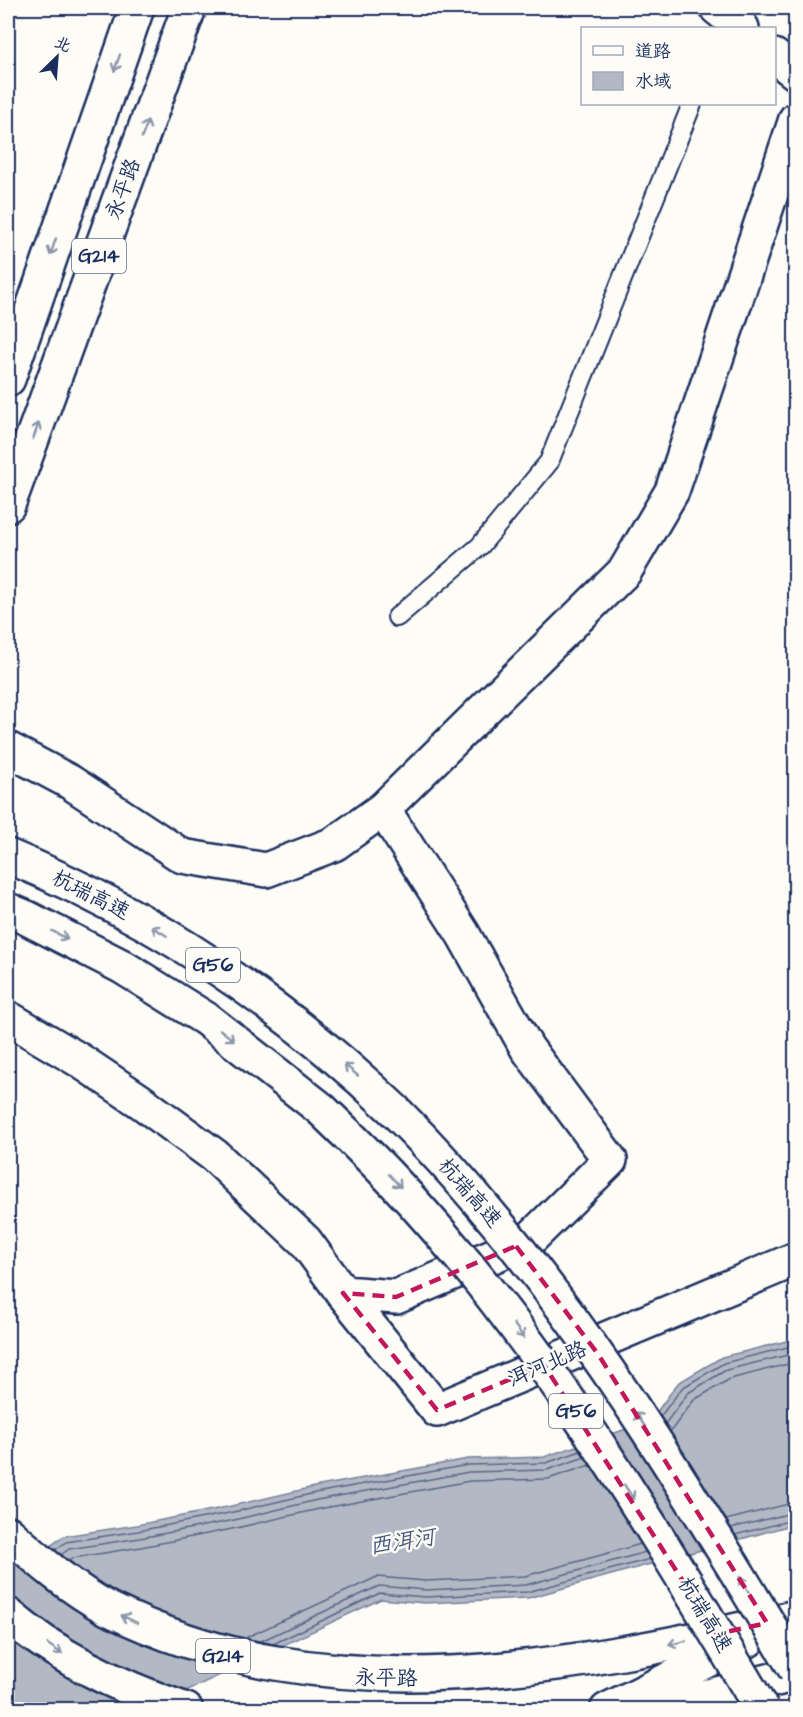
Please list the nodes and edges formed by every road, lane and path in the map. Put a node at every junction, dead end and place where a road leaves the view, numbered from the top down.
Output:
1 (137, 8) edge
2 (189, 8) edge
3 (776, 58) edge
4 (795, 73) edge
5 (692, 105) edge
6 (795, 118) edge
7 (8, 379) edge
8 (8, 505) edge
9 (397, 617) dead end
10 (8, 749) edge
11 (383, 809) junction
12 (8, 856) edge
13 (8, 910) edge
14 (8, 1018) edge
15 (795, 1259) edge
16 (344, 1293) junction
17 (8, 1533) edge
18 (8, 1615) edge
19 (795, 1617) edge
20 (795, 1670) edge
21 (795, 1674) edge
22 (186, 1710) edge
23 (607, 1710) edge
24 (654, 1710) edge
25 (762, 1710) edge

1 -> 7 main road, G214
8 -> 2 main road, 永平路 / G214
3 - 4 main road
5 - 9 lane
6 - 11 main road
10 - 11 main road
11 - 16 main road
20 -> 12 main road, 杭瑞高速 / G56, bridge
13 -> 25 main road, 杭瑞高速 / G56, bridge
14 - 16 main road
15 - 16 main road, 洱河北路
19 -> 17 main road, 永平路 / G214
18 -> 22 main road
19 - 23 main road
21 - 24 main road

